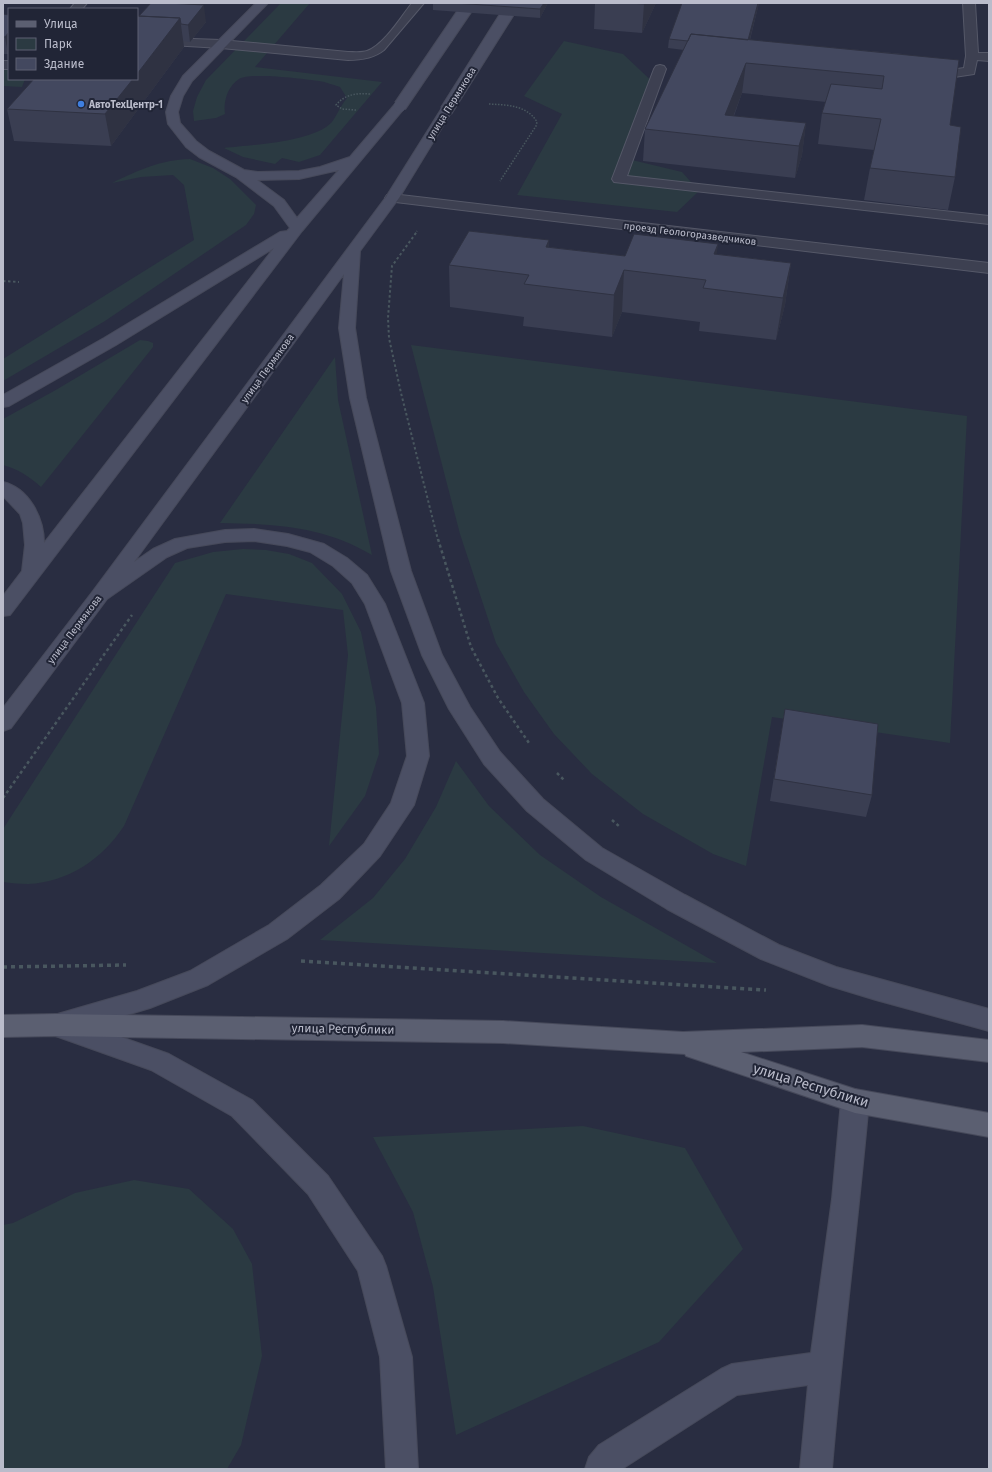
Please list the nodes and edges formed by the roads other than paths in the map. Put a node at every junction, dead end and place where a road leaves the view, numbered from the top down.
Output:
1 (262, 3) edge
2 (418, 3) edge
3 (470, 3) edge
4 (514, 3) edge
5 (969, 3) edge
6 (138, 40) edge
7 (221, 44) junction
8 (972, 56) junction
9 (989, 57) edge
10 (660, 69) dead end
11 (913, 78) edge
12 (354, 160) junction
13 (241, 174) junction
14 (392, 198) junction
15 (989, 220) edge
16 (297, 228) junction
17 (353, 251) junction
18 (989, 268) edge
19 (3, 402) edge
20 (3, 487) edge
21 (32, 571) junction
22 (100, 595) junction
23 (3, 610) edge
24 (3, 723) edge
25 (989, 1020) edge
26 (56, 1025) junction
27 (3, 1026) edge
28 (683, 1043) junction
29 (989, 1051) edge
30 (855, 1101) junction
31 (989, 1125) edge
32 (825, 1367) junction
33 (402, 1469) edge
34 (601, 1469) edge
35 (816, 1469) edge

1 - 7 main road
2 - 7 street
3 - 12 main road, bridge
4 - 14 main road, улица Пермякова, bridge
5 - 8 street
6 - 7 street
7 - 13 main road
8 - 9 street
8 - 11 street
10 - 15 street
12 - 13 main road
12 - 16 main road
13 - 16 main road
14 - 17 main road, улица Пермякова
14 - 18 street, проезд Геологоразведчиков
16 - 19 main road
16 - 21 main road
17 - 22 main road, улица Пермякова
17 - 25 main road
20 - 21 main road
21 - 23 main road
22 - 24 main road, улица Пермякова
22 - 26 main road
26 - 27 main road, улица Республики
26 - 28 main road, улица Республики
26 - 33 main road
28 - 29 main road, улица Республики
28 - 30 main road, улица Республики
30 - 31 main road, улица Республики
30 - 32 main road
32 - 34 main road
32 - 35 main road

